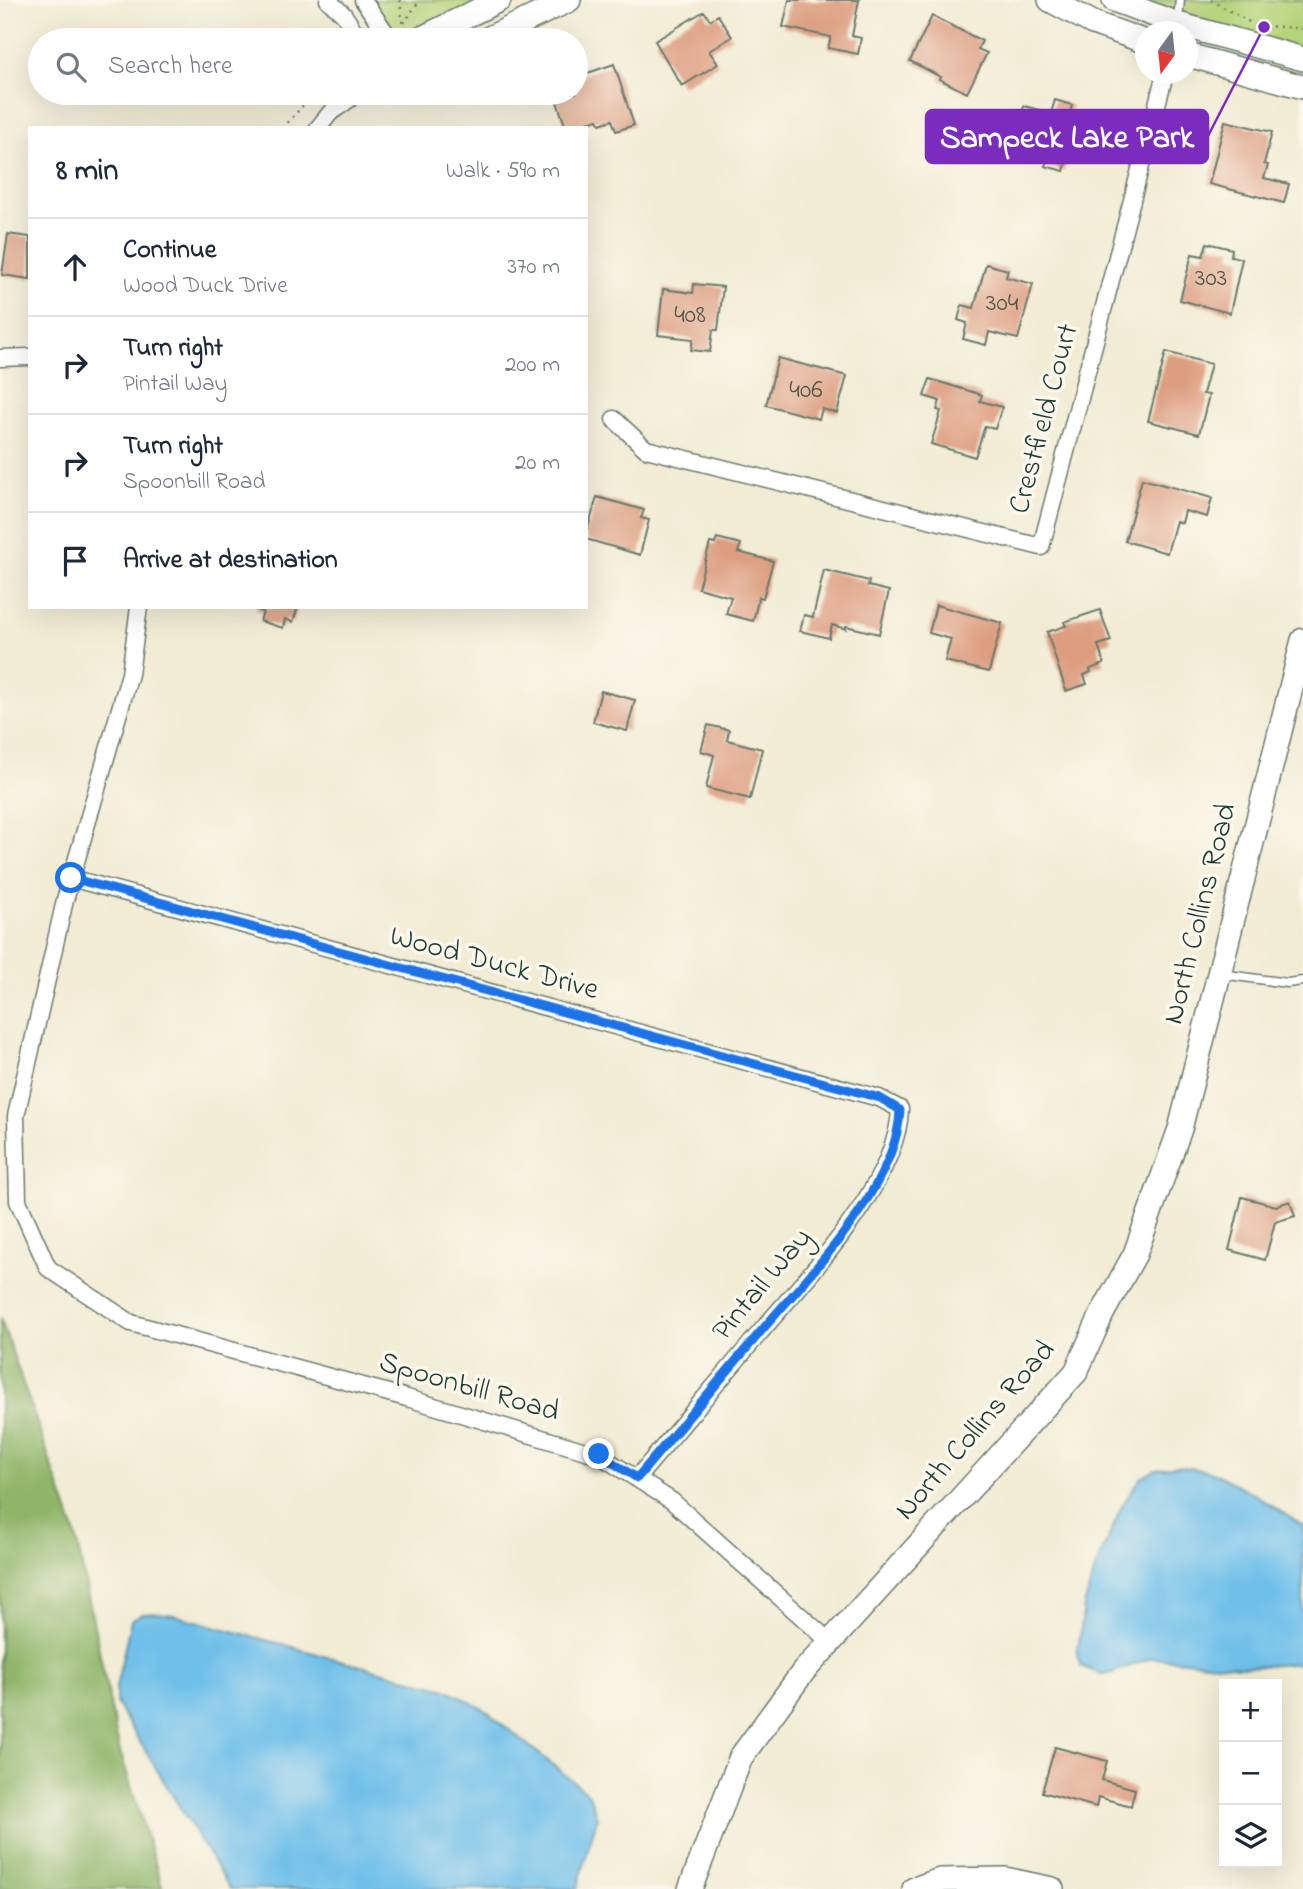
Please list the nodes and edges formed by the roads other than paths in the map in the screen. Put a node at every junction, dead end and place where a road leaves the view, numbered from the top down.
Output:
1 (328, 0) edge
2 (363, 0) edge
3 (499, 0) edge
4 (569, 0) edge
5 (1051, 0) edge
6 (1114, 0) edge
7 (1180, 0) edge
8 (1161, 21) edge
9 (1178, 21) edge
10 (352, 28) edge
11 (396, 28) edge
12 (423, 28) edge
13 (510, 28) edge
14 (1198, 33) edge
15 (1135, 38) edge
16 (1198, 58) edge
17 (1303, 59) edge
18 (1162, 84) edge
19 (1303, 88) edge
20 (341, 105) edge
21 (320, 126) edge
22 (28, 357) edge
23 (0, 358) edge
24 (614, 419) dead end
25 (139, 609) edge
26 (1303, 640) edge
27 (71, 878) junction
28 (1218, 974) junction
29 (1303, 981) edge
30 (900, 1110) joint
31 (637, 1478) junction
32 (830, 1642) junction
33 (690, 1889) edge
34 (914, 1889) edge
35 (1052, 1889) edge

1 - 10 street
2 - 11 street
3 - 12 street
4 - 13 street
5 - 15 street
6 - 8 street
7 - 9 lane
14 - 17 street
16 - 19 street
18 - 24 street, Crestfield Court
20 - 21 street
22 - 23 street
25 - 27 street
26 - 28 street, North Collins Road
27 - 30 street, Wood Duck Drive
27 - 31 street, Spoonbill Road
28 - 29 lane
28 - 32 street, North Collins Road
30 - 31 street, Pintail Way
31 - 32 street, Spoonbill Road
32 - 33 street, North Collins Road
34 - 35 street

